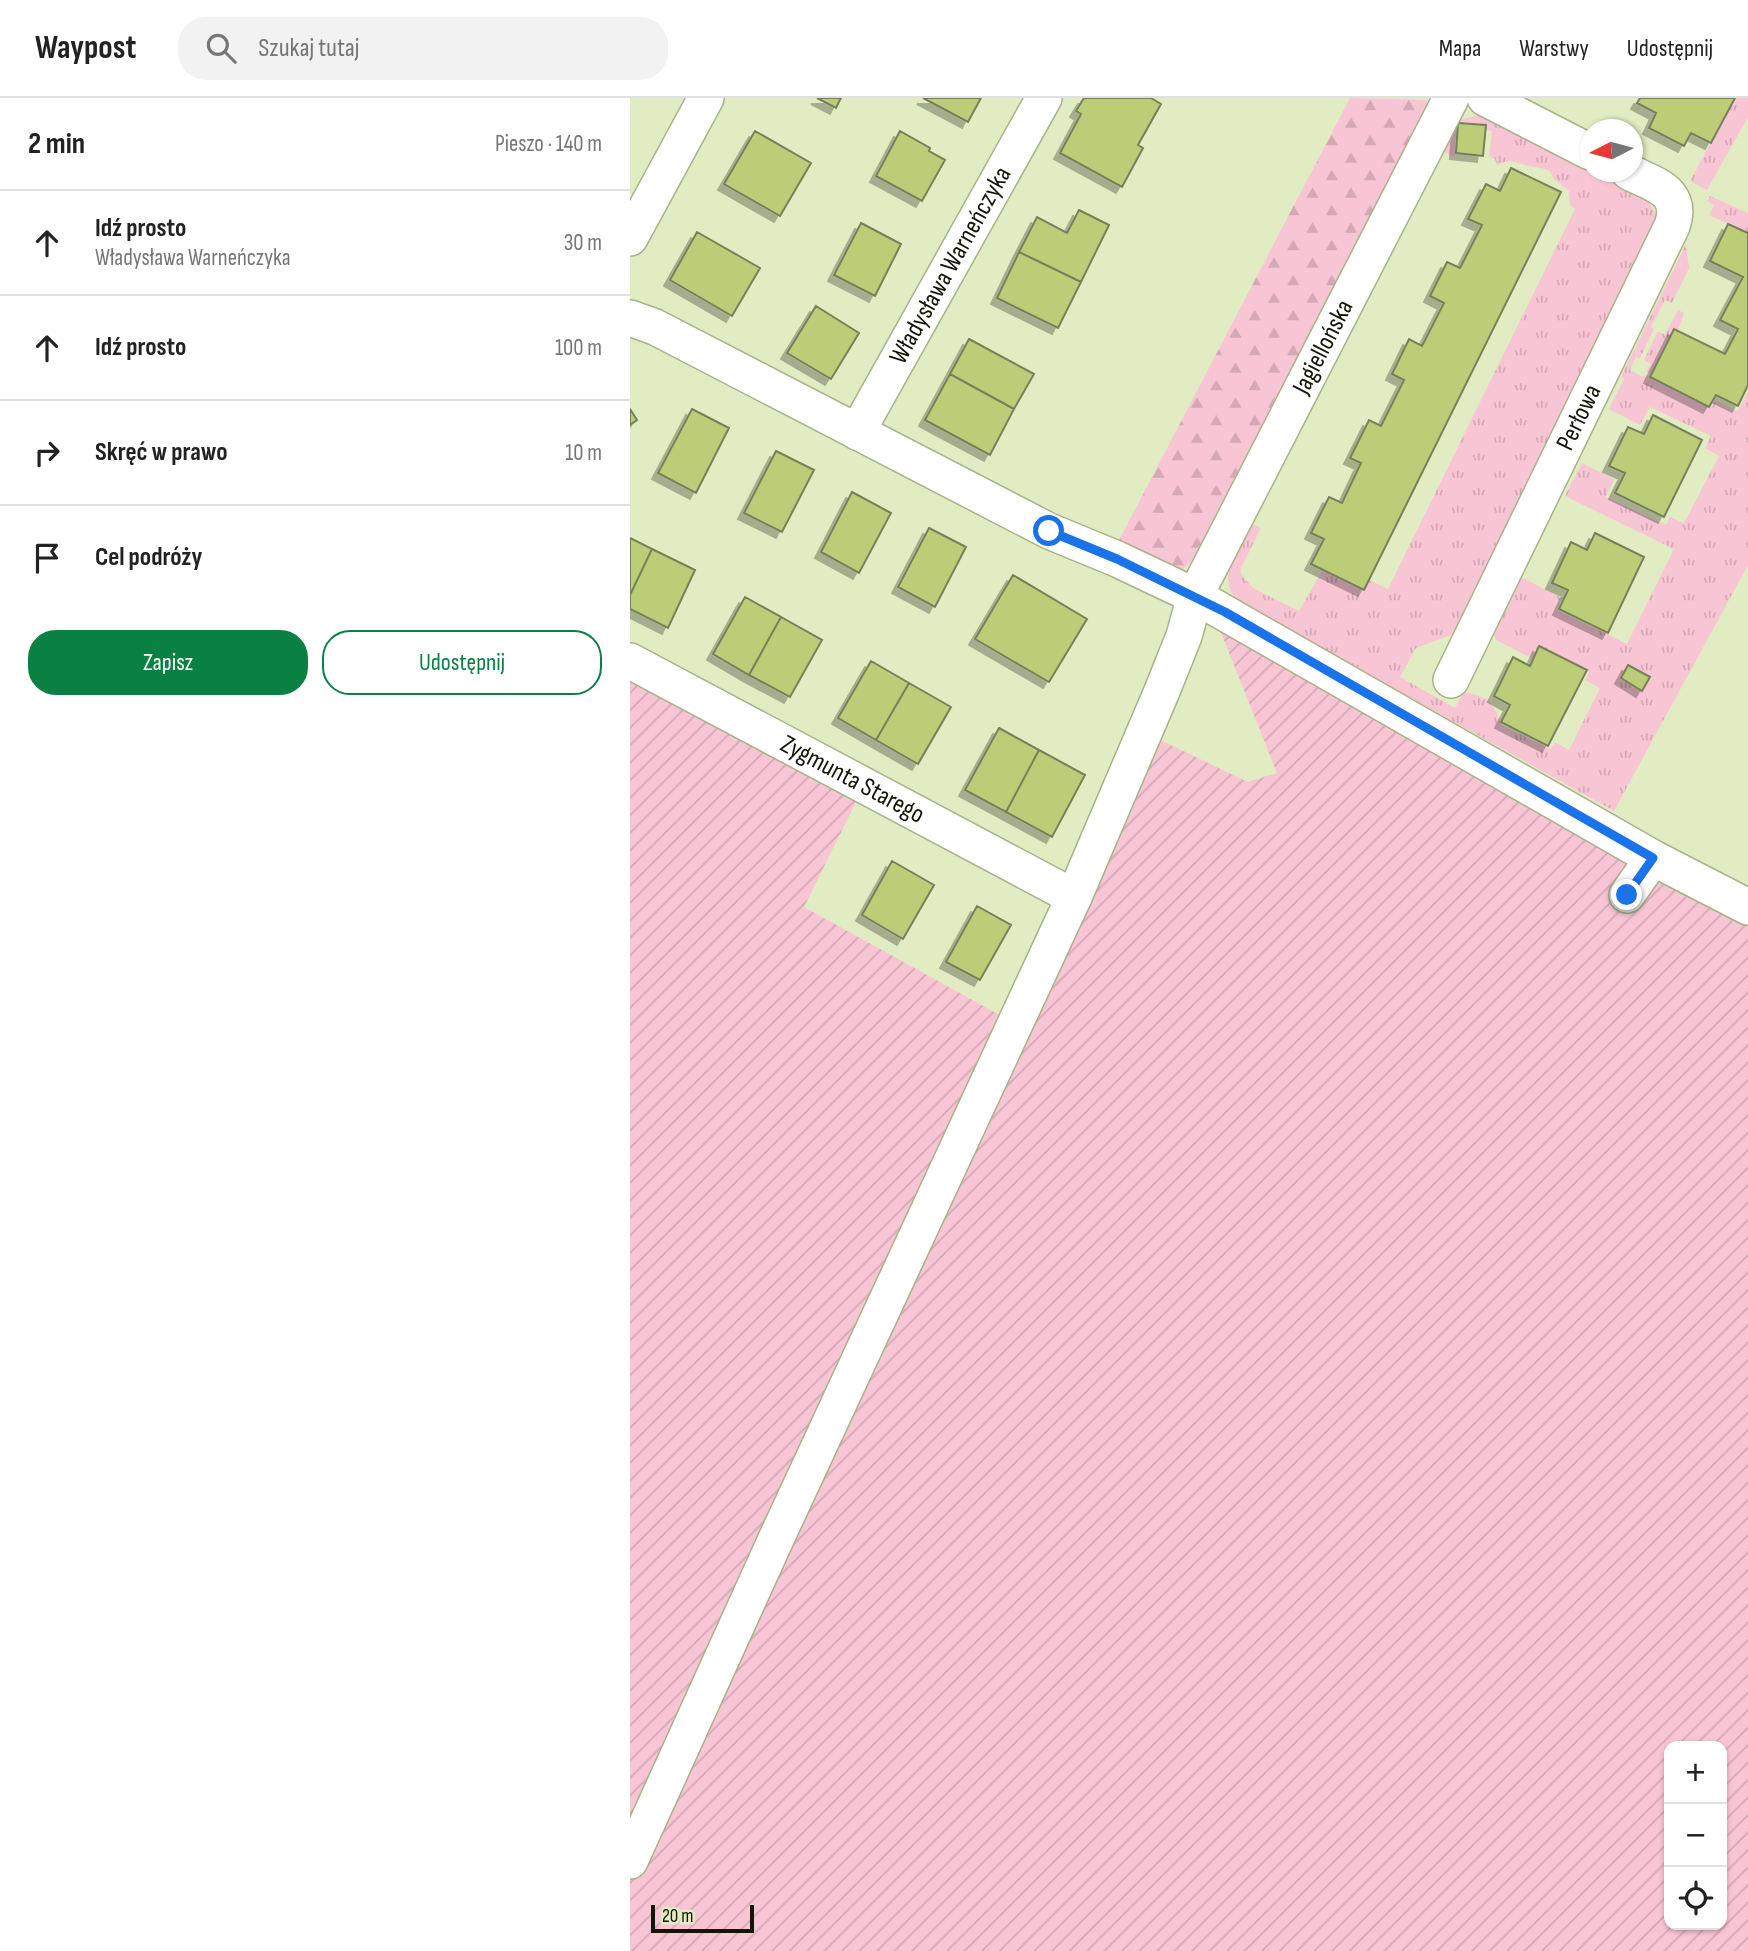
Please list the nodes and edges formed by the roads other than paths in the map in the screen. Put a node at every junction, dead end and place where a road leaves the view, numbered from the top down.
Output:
1 (706, 98) edge
2 (1044, 98) edge
3 (1451, 98) edge
4 (1485, 98) edge
5 (1580, 146) edge
6 (1643, 179) edge
7 (630, 238) edge
8 (630, 318) edge
9 (857, 432) junction
10 (1195, 596) junction
11 (630, 661) edge
12 (1451, 680) dead end
13 (1653, 858) junction
14 (1627, 895) dead end
15 (1074, 897) junction
16 (1748, 907) edge
17 (630, 1861) edge

1 - 7 street
2 - 9 street, Władysława Warneńczyka
3 - 10 street, Jagiellońska
4 - 5 street
6 - 12 street, Perłowa
8 - 9 street
9 - 10 street
10 - 13 street
10 - 15 street, Jagiellońska
11 - 15 street, Zygmunta Starego
13 - 14 street
13 - 16 street
15 - 17 street, Jagiellońska

